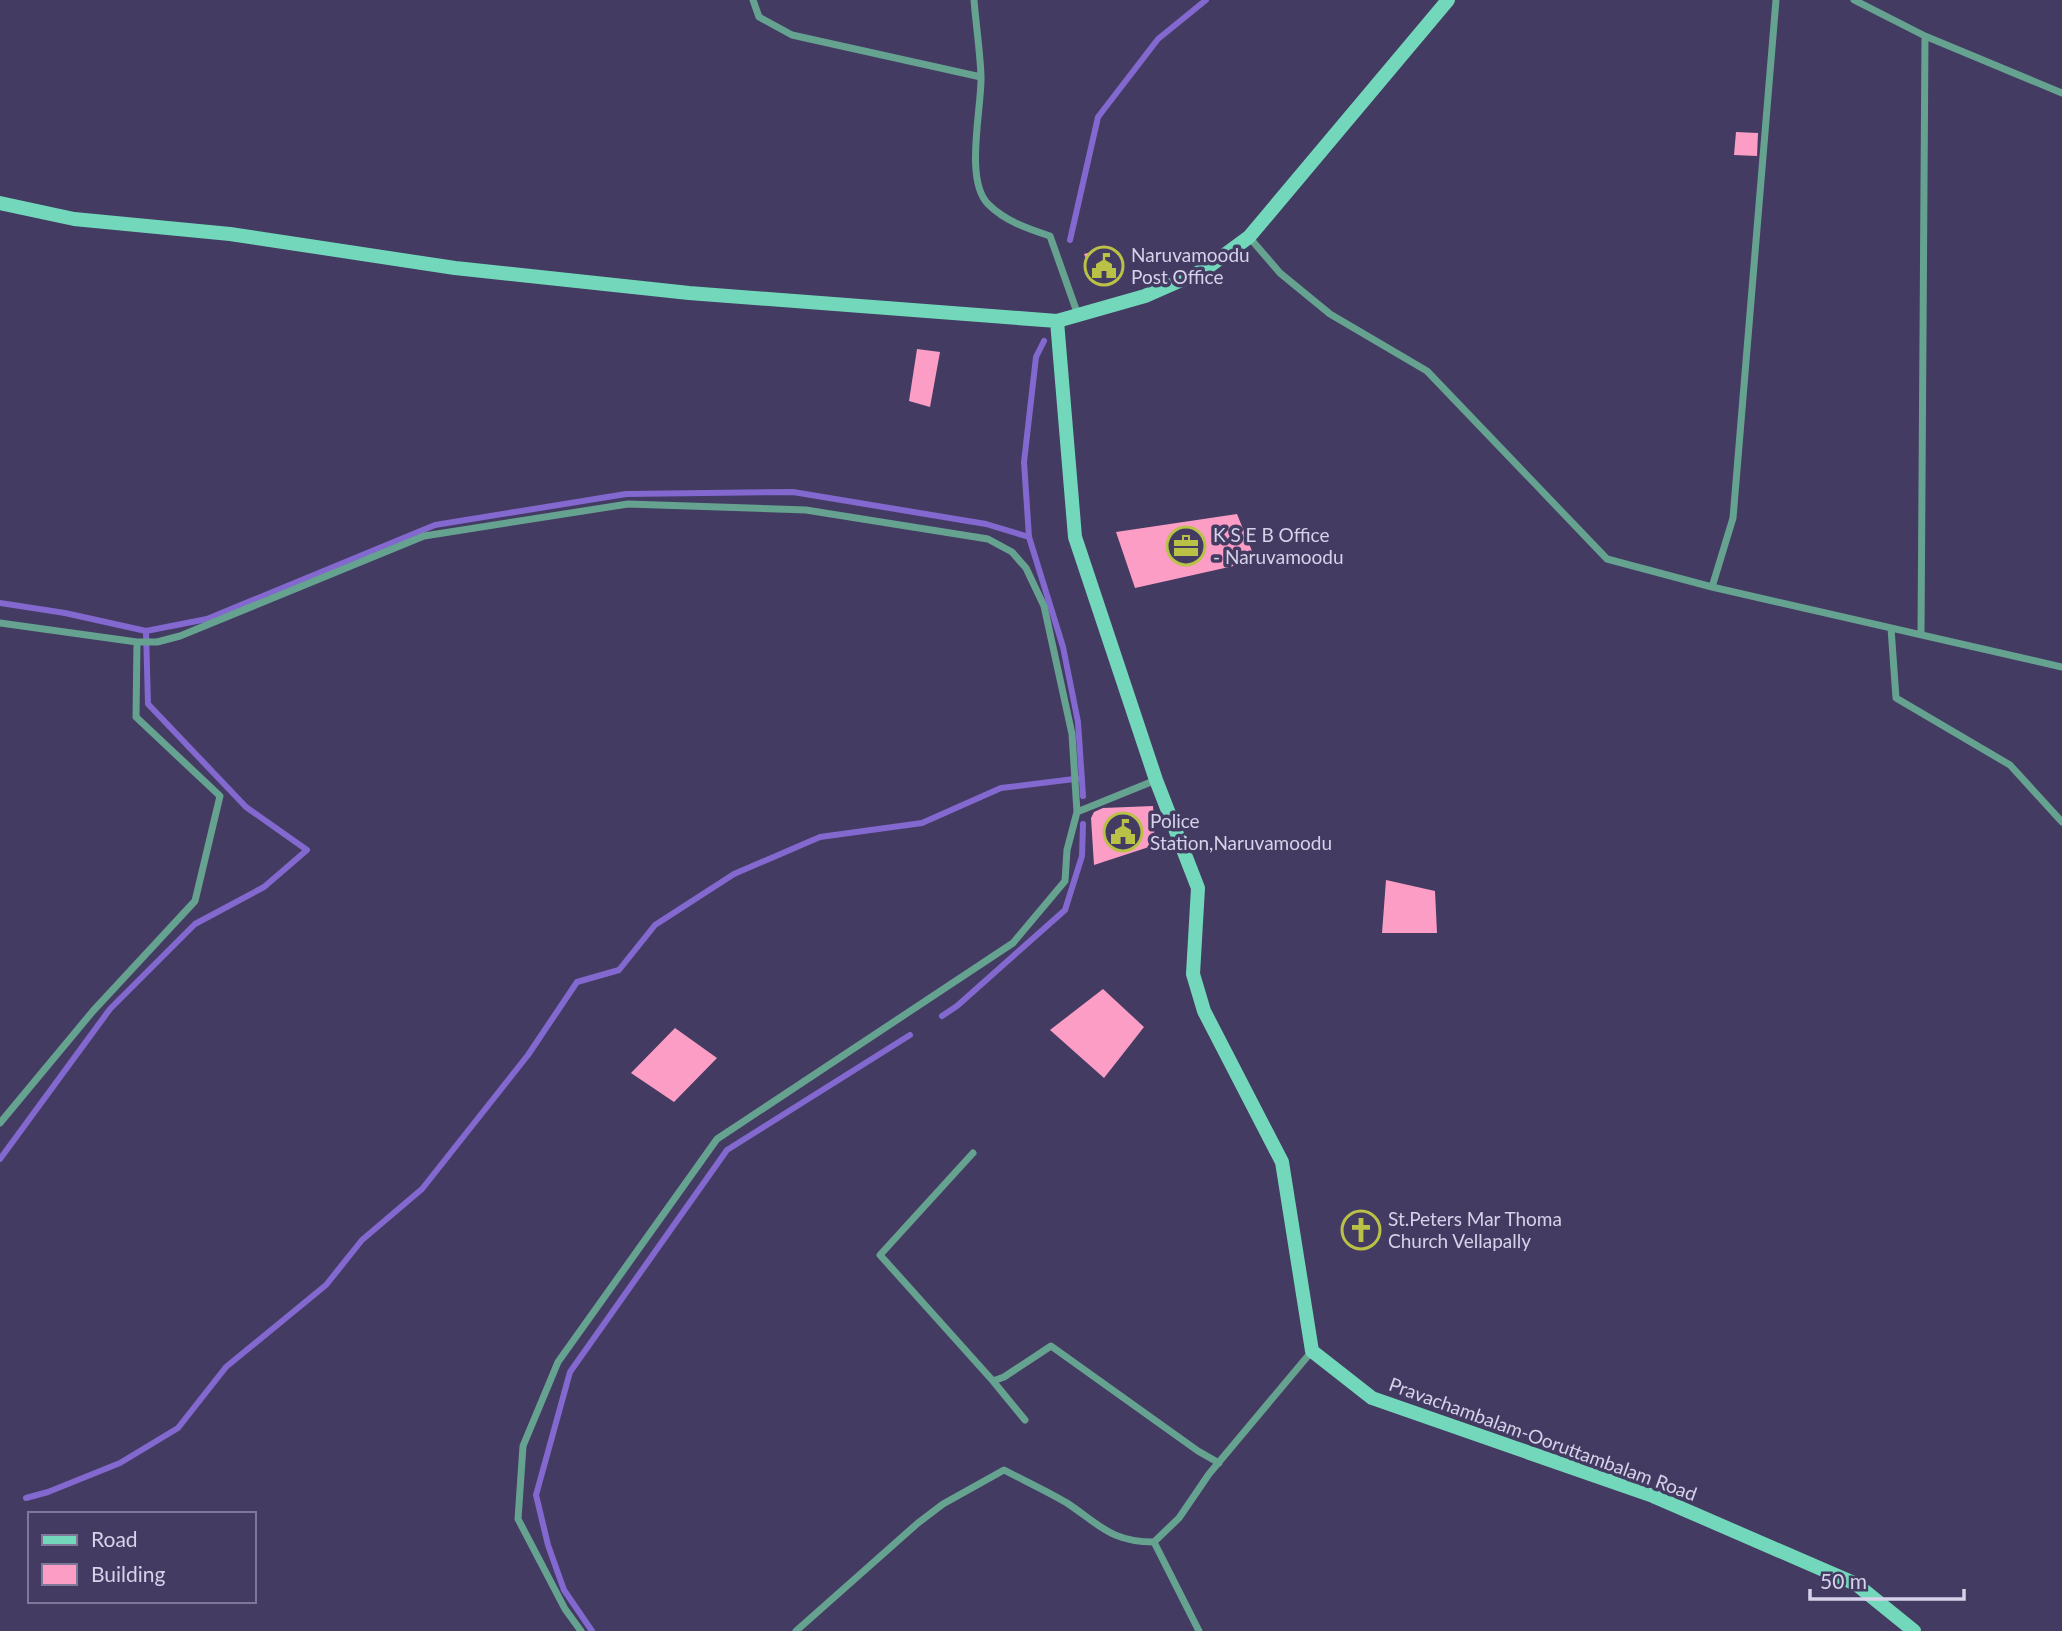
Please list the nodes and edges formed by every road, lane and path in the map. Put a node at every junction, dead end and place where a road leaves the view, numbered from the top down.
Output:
1 (753, 0) edge
2 (974, 0) edge
3 (1448, 0) edge
4 (1776, 0) edge
5 (1854, 0) edge
6 (1925, 36) junction
7 (981, 77) junction
8 (2062, 93) edge
9 (0, 203) edge
10 (1249, 237) junction
11 (1078, 315) junction
12 (1057, 321) junction
13 (1712, 587) junction
14 (0, 623) edge
15 (1891, 628) junction
16 (1921, 635) junction
17 (137, 642) junction
18 (2062, 667) edge
19 (1156, 780) junction
20 (1077, 812) junction
21 (2062, 822) edge
22 (0, 1123) edge
23 (974, 1153) dead end
24 (1312, 1351) junction
25 (993, 1381) junction
26 (1025, 1420) dead end
27 (1219, 1463) junction
28 (1154, 1542) junction
29 (581, 1631) edge
30 (796, 1631) edge
31 (1199, 1631) edge
32 (1914, 1631) edge

1 - 7 street
2 - 7 street
3 - 10 street
4 - 13 street
5 - 6 street
6 - 8 street
6 - 16 street
7 - 11 street
9 - 12 street
10 - 11 street
10 - 13 street
11 - 12 street
12 - 19 street
13 - 15 street
14 - 17 street
15 - 16 street
15 - 21 street
16 - 18 street
17 - 20 street
17 - 22 street
19 - 20 street
19 - 24 street
20 - 29 street
23 - 25 street
24 - 27 street
24 - 32 street, Pravachambalam-Ooruttambalam Road
25 - 26 street
25 - 27 street
27 - 28 street
28 - 30 street
28 - 31 street

